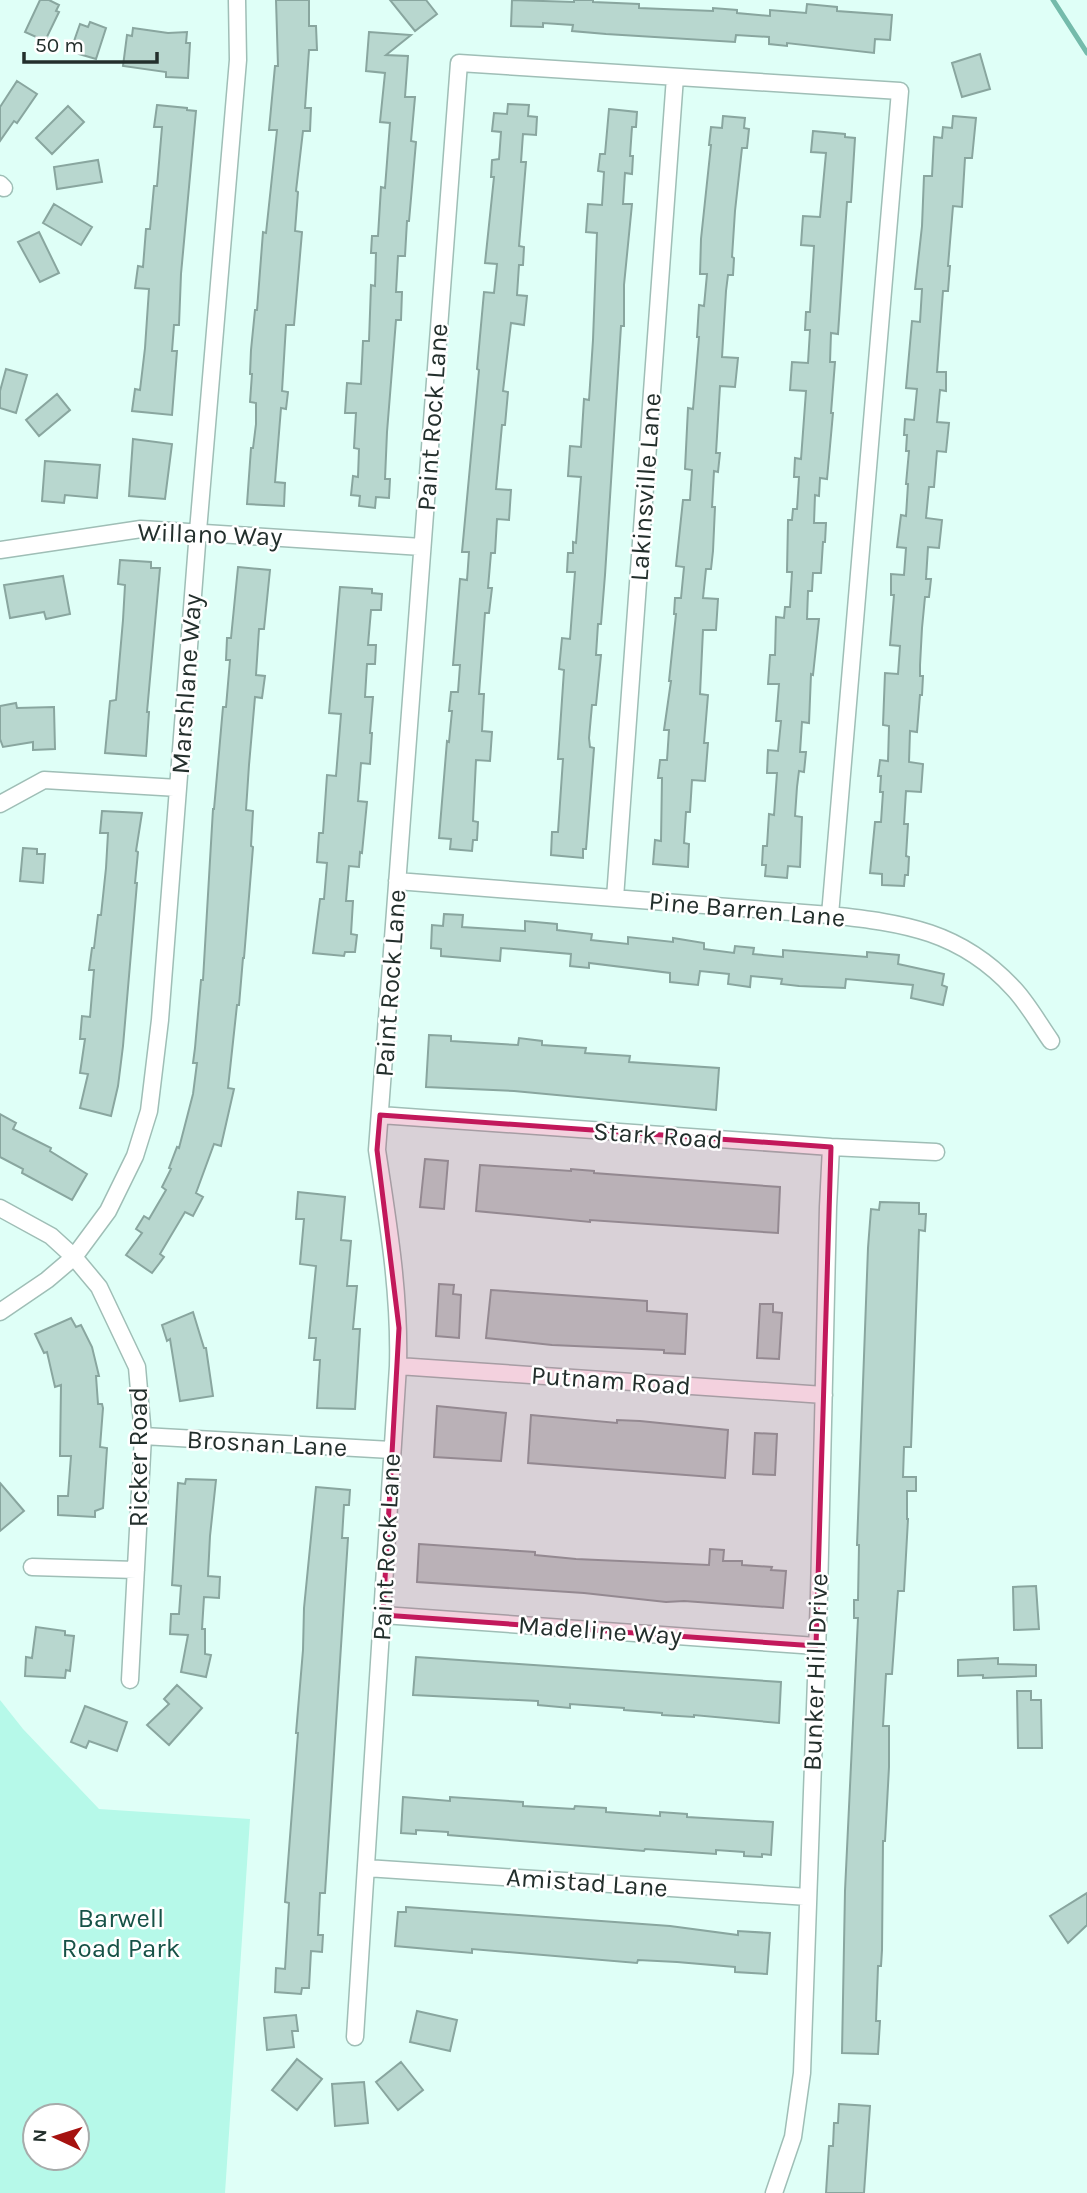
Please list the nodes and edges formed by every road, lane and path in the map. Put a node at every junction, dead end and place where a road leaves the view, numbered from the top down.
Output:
1 (237, 0) edge
2 (675, 76) junction
3 (198, 531) junction
4 (422, 547) junction
5 (0, 550) edge
6 (178, 788) junction
7 (0, 804) edge
8 (397, 881) junction
9 (615, 898) junction
10 (830, 915) junction
11 (1051, 1041) dead end
12 (380, 1115) junction
13 (831, 1147) junction
14 (936, 1152) dead end
15 (0, 1208) edge
16 (74, 1257) junction
17 (0, 1312) edge
18 (398, 1366) junction
19 (824, 1395) junction
20 (143, 1436) junction
21 (391, 1450) junction
22 (32, 1567) dead end
23 (136, 1570) junction
24 (383, 1615) junction
25 (816, 1646) junction
26 (130, 1680) dead end
27 (366, 1868) junction
28 (808, 1896) junction
29 (355, 2037) dead end
30 (774, 2193) edge

1 - 3 street, Marshlane Way
2 - 4 street, Paint Rock Lane
2 - 9 street, Lakinsville Lane
2 - 10 street, Paint Rock Lane
3 - 4 street, Willano Way
3 - 5 street, Willano Way
3 - 6 street, Marshlane Way
4 - 8 street, Paint Rock Lane
6 - 7 street
6 - 16 street, Marshlane Way
8 - 9 street, Pine Barren Lane
8 - 12 street, Paint Rock Lane
9 - 10 street, Pine Barren Lane
10 - 11 street, Pine Barren Lane
12 - 13 street, Stark Road
12 - 18 street, Paint Rock Lane
13 - 14 street, Stark Road
13 - 19 street, Bunker Hill Drive
15 - 16 street, Ricker Road
16 - 17 street, Marshlane Way
16 - 20 street, Ricker Road
18 - 19 street, Putnam Road
18 - 21 street, Paint Rock Lane
19 - 25 street, Bunker Hill Drive
20 - 21 street, Brosnan Lane
20 - 23 street, Ricker Road
21 - 24 street, Paint Rock Lane
22 - 23 street
23 - 26 street, Ricker Road
24 - 25 street, Madeline Way
24 - 27 street, Paint Rock Lane
25 - 28 street, Bunker Hill Drive
27 - 28 street, Amistad Lane
27 - 29 street, Paint Rock Lane
28 - 30 street, Bunker Hill Drive

